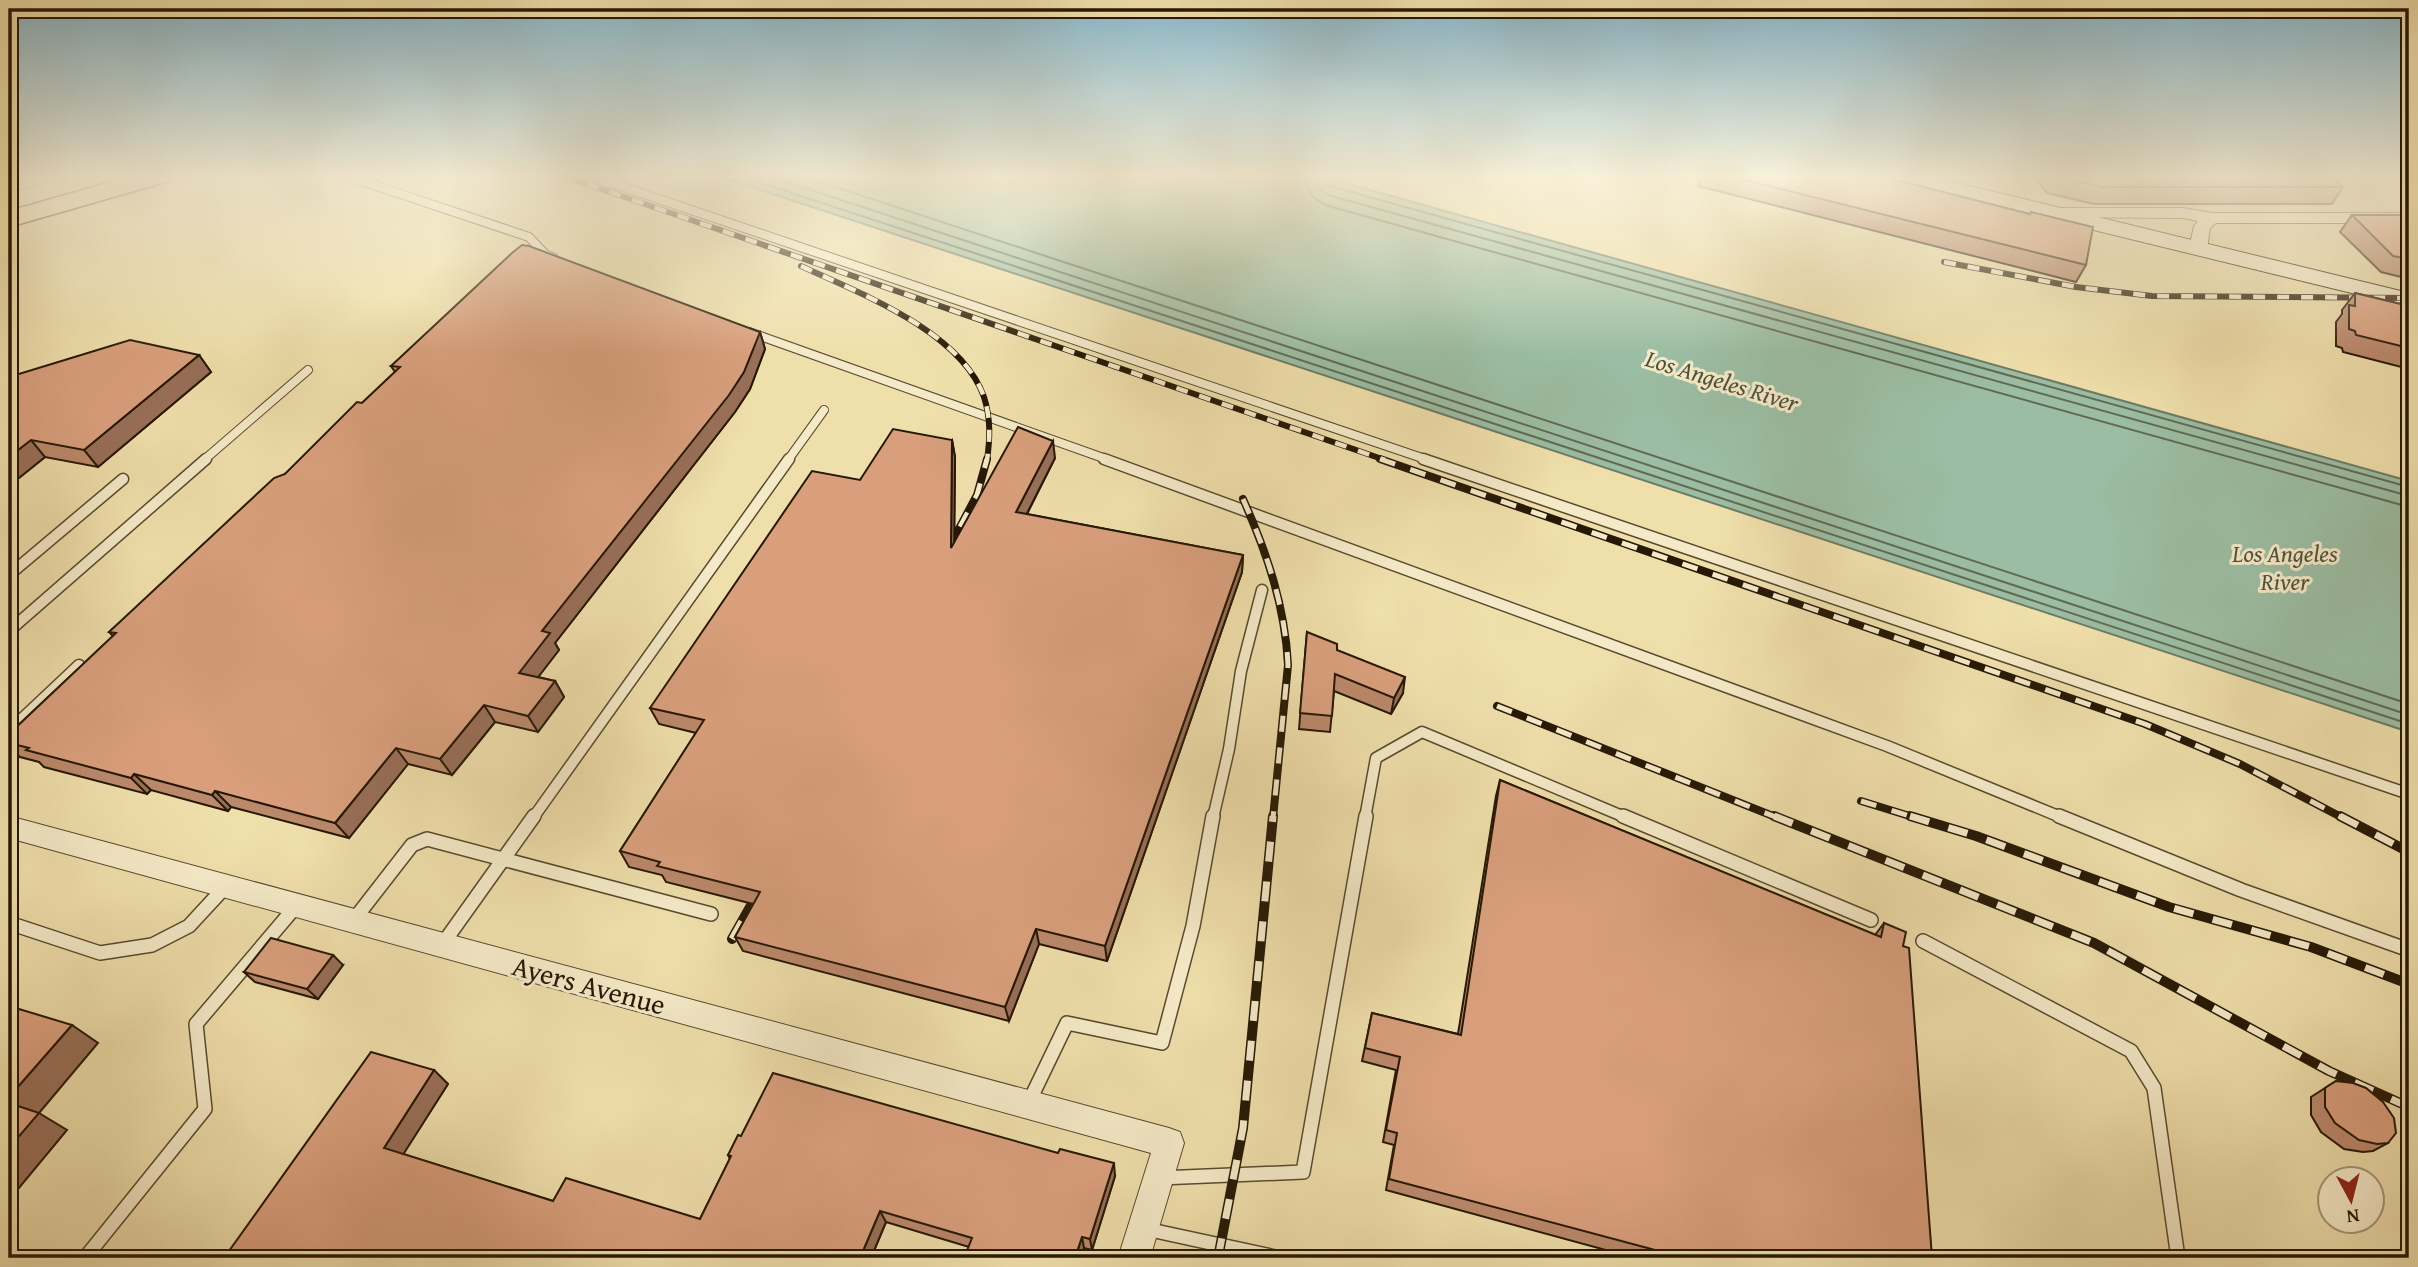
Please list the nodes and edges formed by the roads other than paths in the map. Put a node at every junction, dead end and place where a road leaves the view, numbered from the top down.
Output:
1 (523, 235) edge
2 (765, 235) edge
3 (2143, 235) edge
4 (2200, 235) edge
5 (2198, 249) junction
6 (568, 264) edge
7 (2409, 300) edge
8 (739, 328) edge
9 (308, 370) dead end
10 (824, 410) dead end
11 (123, 479) dead end
12 (9, 575) edge
13 (1262, 590) dead end
14 (9, 631) edge
15 (79, 665) edge
16 (9, 731) edge
17 (2409, 794) edge
18 (9, 827) edge
19 (503, 860) junction
20 (226, 886) junction
21 (297, 905) junction
22 (711, 914) dead end
23 (1871, 920) dead end
24 (353, 921) junction
25 (9, 923) edge
26 (1923, 941) dead end
27 (442, 945) junction
28 (2409, 950) edge
29 (1028, 1105) junction
30 (1159, 1178) junction
31 (1144, 1228) junction
32 (85, 1258) edge
33 (1135, 1258) edge
34 (1280, 1258) edge
35 (2178, 1258) edge

1 - 6 lane
2 - 17 lane
3 - 5 main road
4 - 5 street
5 - 7 main road
8 - 28 lane
9 - 14 lane
10 - 19 lane
11 - 12 lane
13 - 29 lane
15 - 16 lane
18 - 20 street, Ayers Avenue
19 - 22 lane
19 - 24 lane
19 - 27 lane
20 - 21 street, Ayers Avenue
20 - 25 lane
21 - 24 street, Ayers Avenue
21 - 32 lane
23 - 30 lane
24 - 27 street, Ayers Avenue
26 - 35 lane
27 - 29 street, Ayers Avenue
29 - 30 street, Ayers Avenue
30 - 31 street
31 - 33 street
31 - 34 lane

